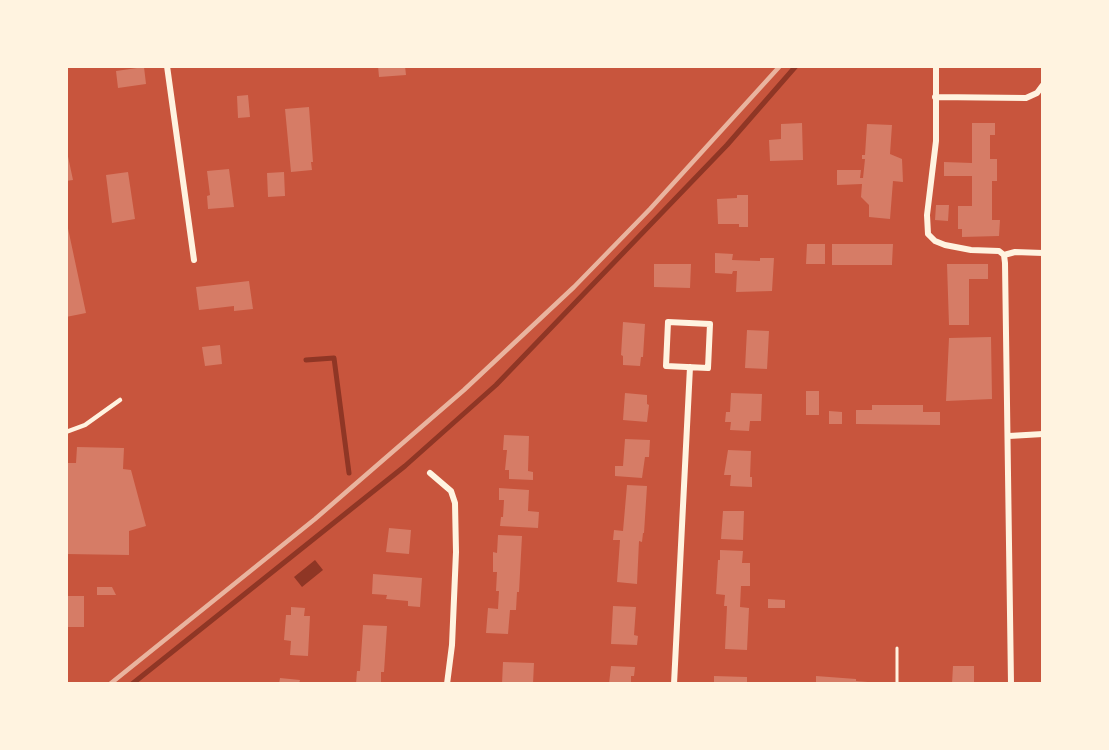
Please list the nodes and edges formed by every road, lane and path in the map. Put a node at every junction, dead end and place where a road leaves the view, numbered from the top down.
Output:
1 (167, 66) edge
2 (936, 66) edge
3 (1043, 84) edge
4 (936, 97) junction
5 (1043, 252) edge
6 (1004, 255) junction
7 (194, 260) dead end
8 (690, 367) junction
9 (120, 400) dead end
10 (66, 432) edge
11 (1043, 434) edge
12 (1009, 436) junction
13 (430, 472) dead end
14 (897, 648) dead end
15 (447, 684) edge
16 (674, 684) edge
17 (897, 684) edge
18 (1011, 684) edge

1 - 7 street
2 - 4 street
3 - 4 street
4 - 6 street
5 - 6 street
6 - 12 street
8 - 8 street
8 - 16 street
9 - 10 lane
11 - 12 street
12 - 18 street
13 - 15 street
14 - 17 path

